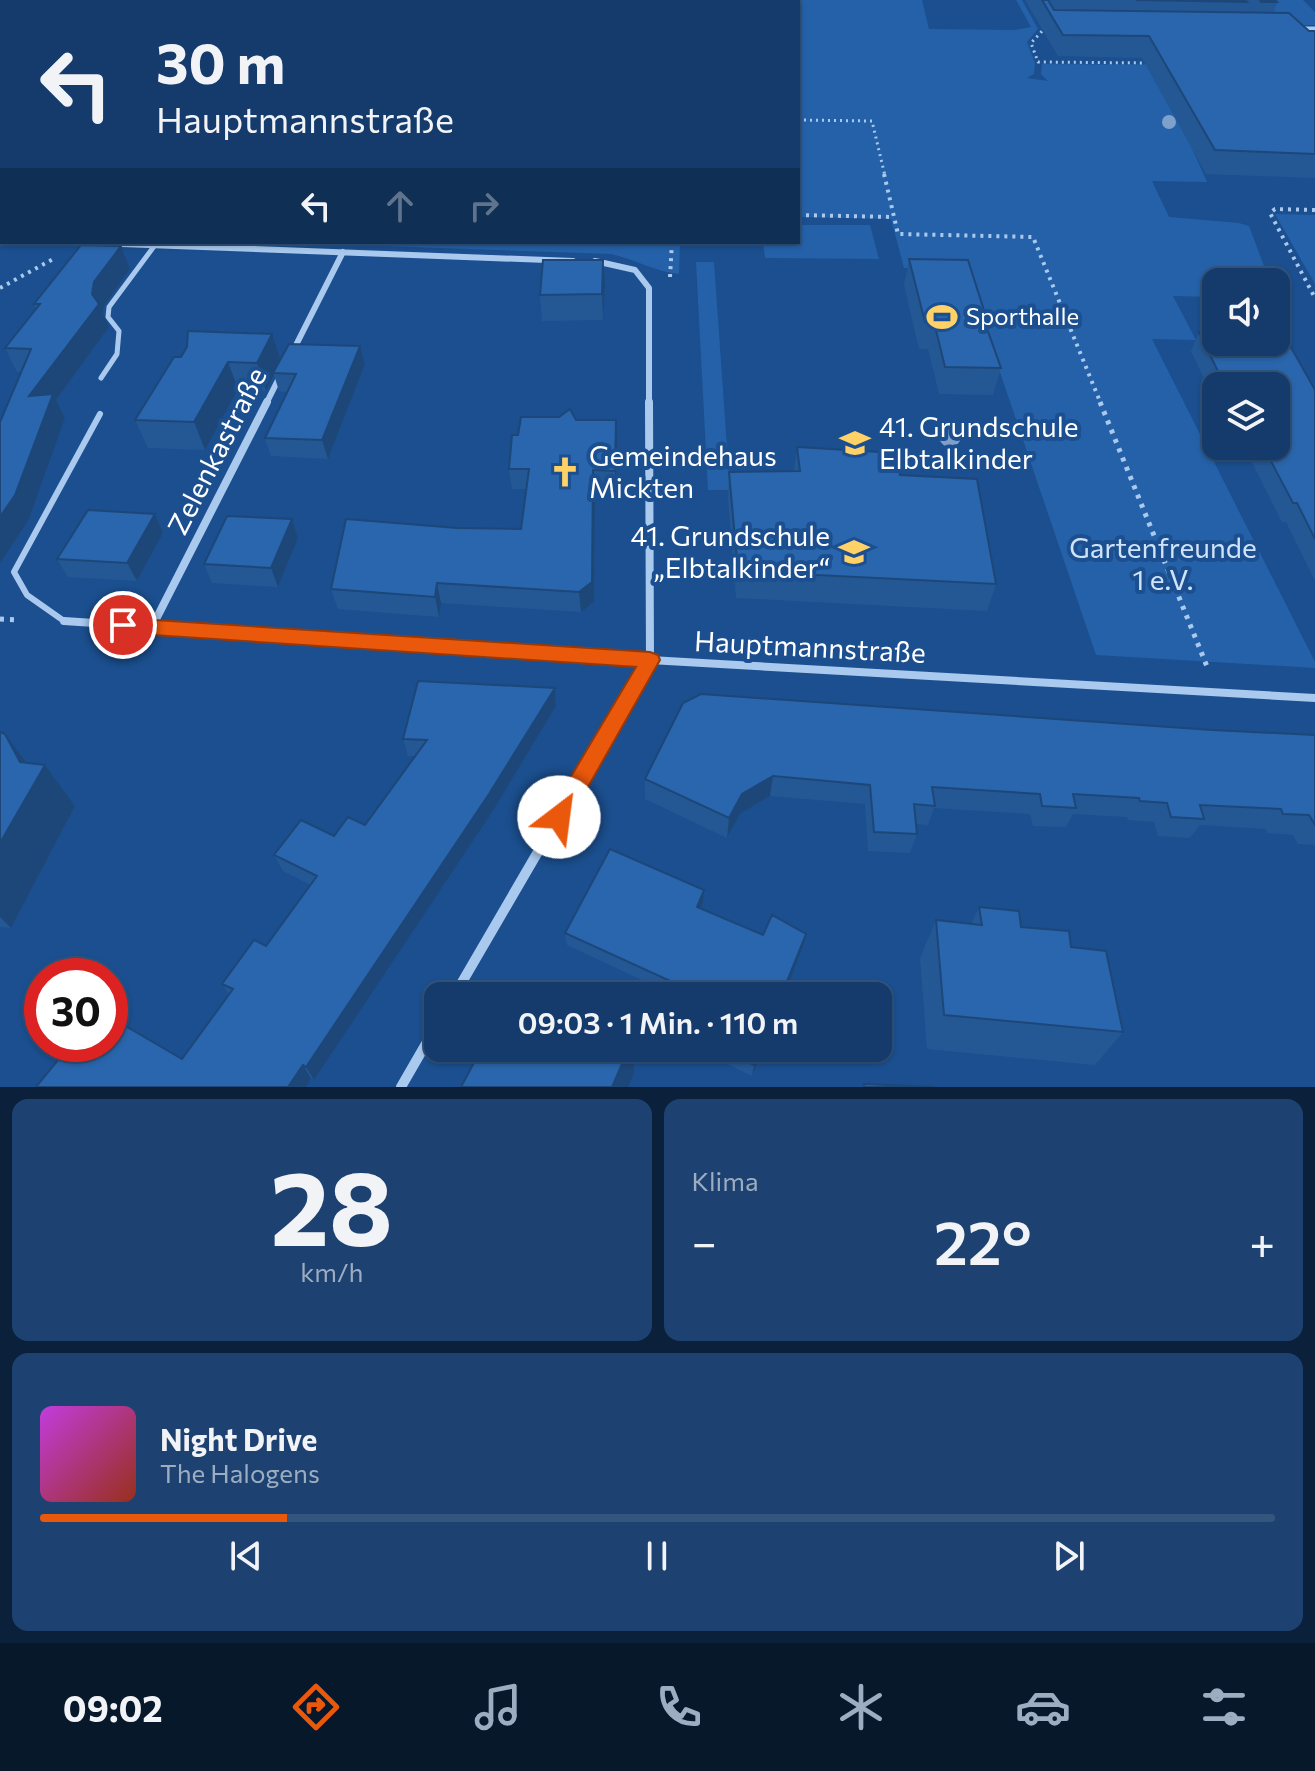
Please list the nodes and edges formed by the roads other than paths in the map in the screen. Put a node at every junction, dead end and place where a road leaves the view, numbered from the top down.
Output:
1 (0, 0) edge
2 (36, 0) edge
3 (1283, 28) edge
4 (1315, 29) edge
5 (132, 244) edge
6 (155, 245) junction
7 (343, 252) junction
8 (577, 261) edge
9 (593, 261) edge
10 (101, 378) dead end
11 (100, 414) dead end
12 (64, 621) joint
13 (152, 627) junction
14 (650, 660) junction
15 (1315, 698) edge
16 (462, 982) edge
17 (424, 1047) edge
18 (401, 1087) edge

1 - 2 street
3 - 4 street
5 - 6 street
6 - 7 street
6 - 10 lane
7 - 8 street
7 - 13 street, Zelenkastraße
9 - 14 street
11 - 12 lane
12 - 13 street, Hauptmannstraße
13 - 14 street, Hauptmannstraße
14 - 15 street, Hauptmannstraße
14 - 16 street
17 - 18 street

